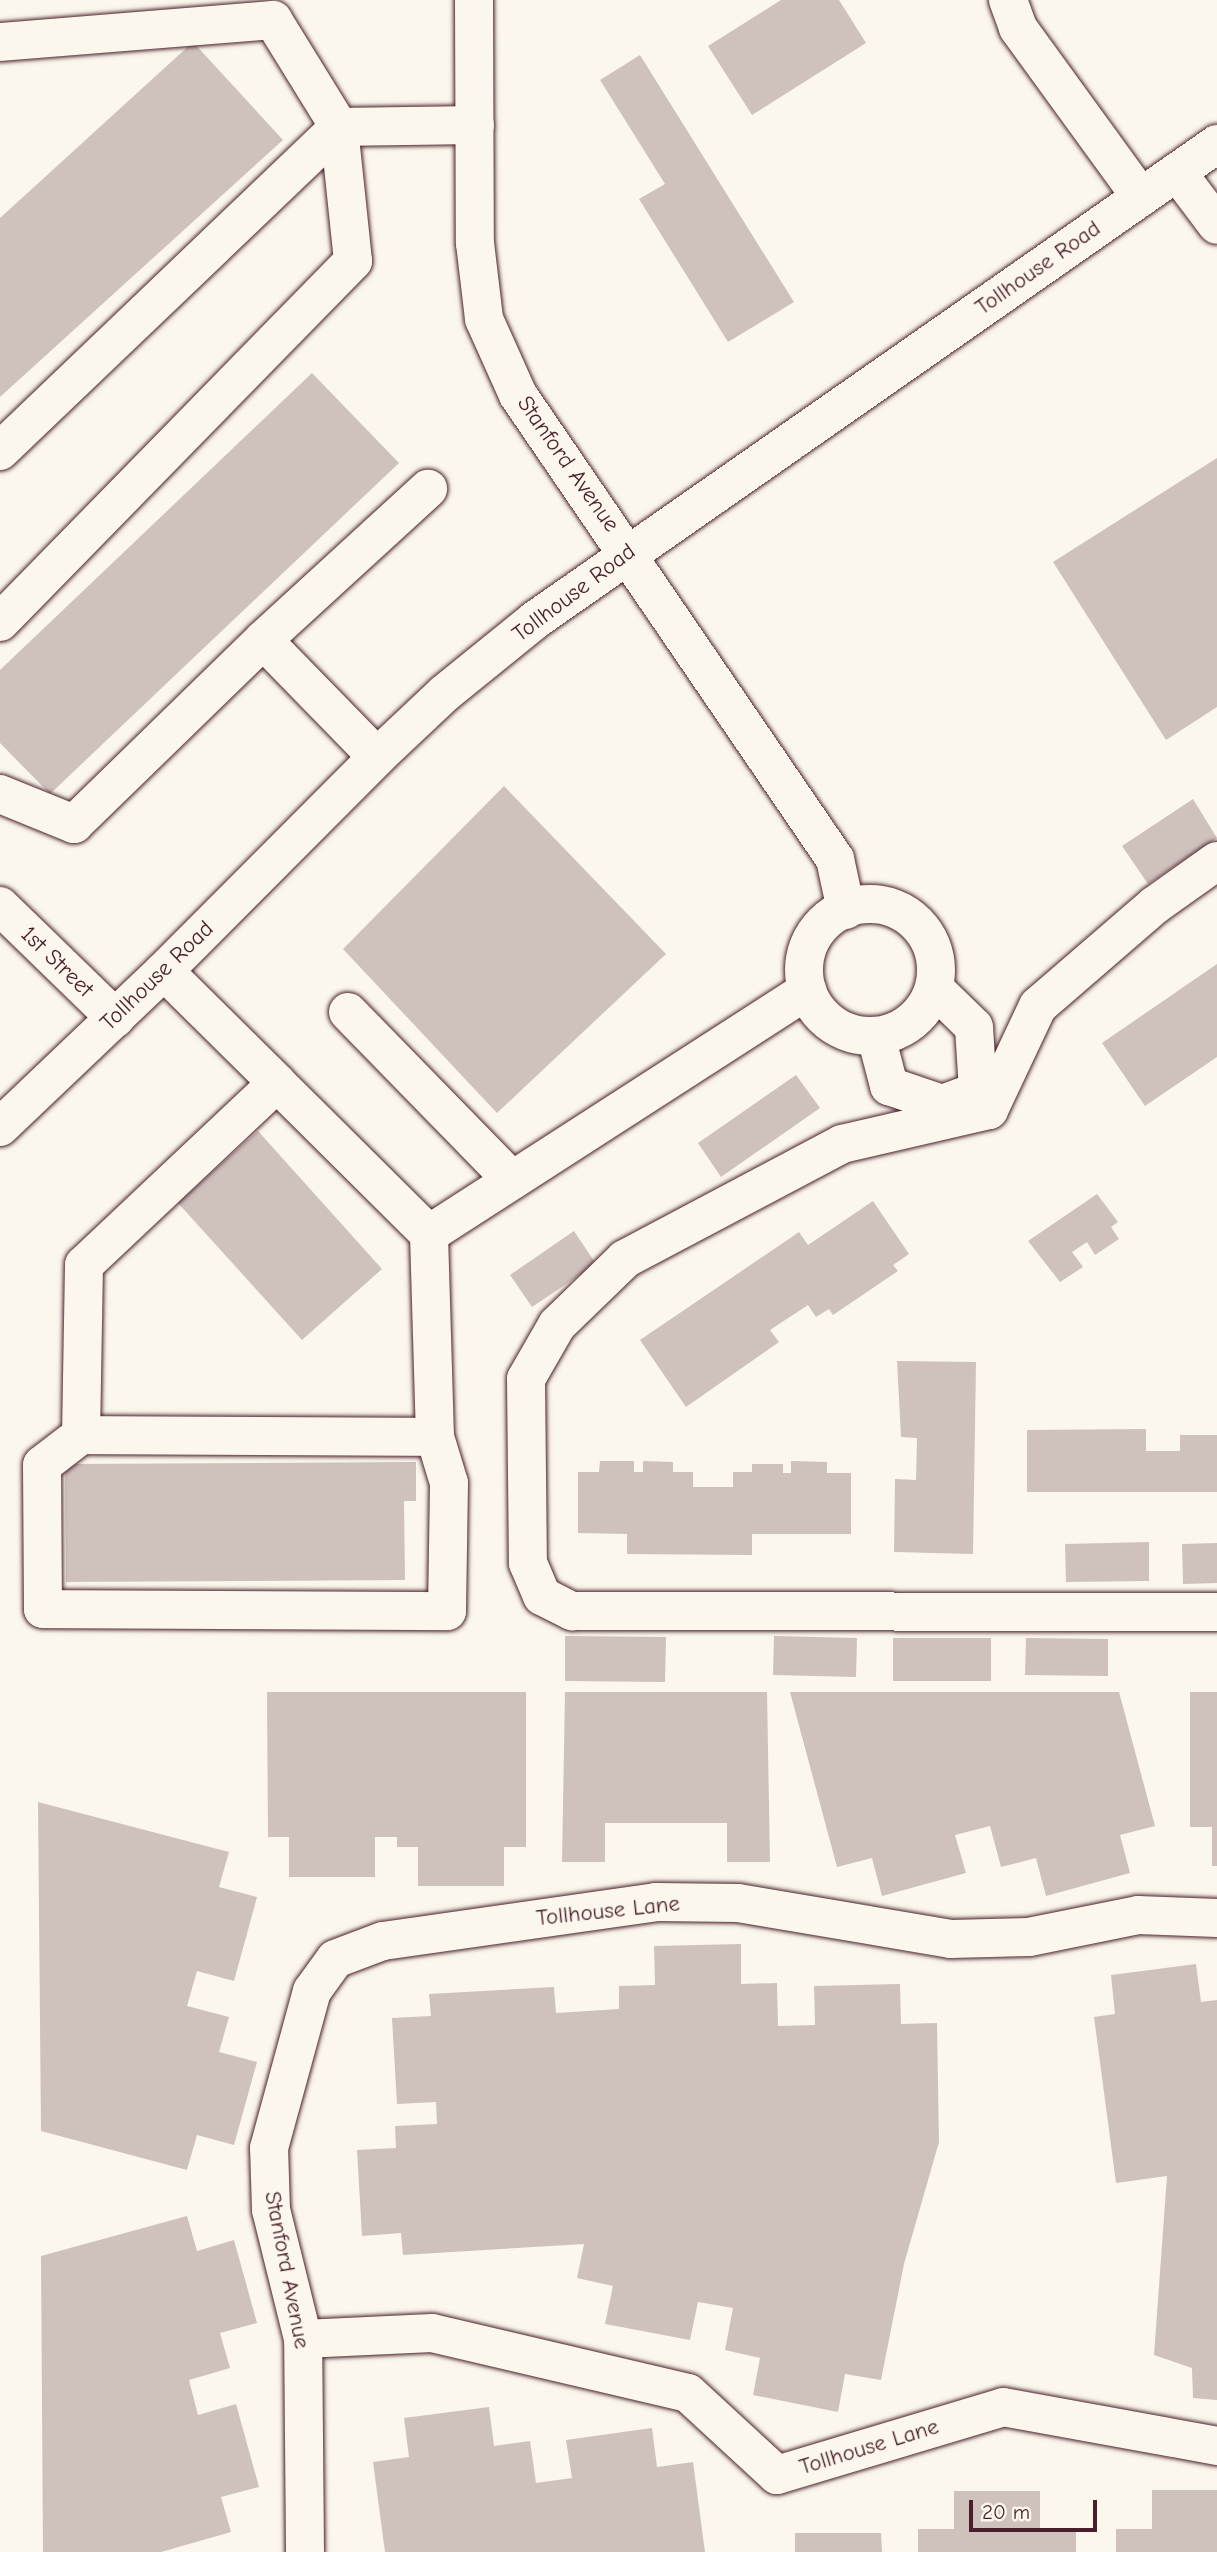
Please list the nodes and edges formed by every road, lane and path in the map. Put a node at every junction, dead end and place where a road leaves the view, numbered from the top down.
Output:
1 (474, 0) edge
2 (1008, 0) edge
3 (0, 42) edge
4 (475, 125) junction
5 (339, 127) junction
6 (1217, 144) edge
7 (1177, 172) junction
8 (1140, 197) junction
9 (1217, 225) edge
10 (0, 451) edge
11 (428, 489) dead end
12 (628, 551) junction
13 (0, 622) edge
14 (263, 640) junction
15 (377, 757) junction
16 (0, 794) edge
17 (1217, 861) edge
18 (0, 906) edge
19 (846, 910) junction
20 (164, 971) junction
21 (935, 989) junction
22 (807, 990) junction
23 (348, 1012) dead end
24 (114, 1018) junction
25 (876, 1036) junction
26 (277, 1083) junction
27 (983, 1101) junction
28 (0, 1127) edge
29 (512, 1180) junction
30 (429, 1234) junction
31 (81, 1435) junction
32 (435, 1437) junction
33 (1217, 1612) edge
34 (1217, 1918) edge
35 (335, 1959) joint
36 (303, 2339) junction
37 (1217, 2446) edge
38 (305, 2552) edge

1 - 4 street, Stanford Avenue
2 - 8 street
3 - 5 street
4 - 5 street
4 - 12 street, Stanford Avenue
5 - 10 street
5 - 13 street
6 - 7 street, Tollhouse Road
7 - 8 street, Tollhouse Road
7 - 9 street
8 - 12 street, Tollhouse Road
11 - 14 street
12 - 15 street, Tollhouse Road
12 - 19 street, Stanford Avenue
14 - 15 street
14 - 16 street
15 - 20 street, Tollhouse Road
17 - 27 street
18 - 24 street, 1st Street
19 - 21 street
19 - 22 street
20 - 24 street, Tollhouse Road
20 - 26 street
21 - 25 street
21 - 27 street
22 - 25 street
22 - 29 street
23 - 29 street
24 - 28 street, Tollhouse Road
25 - 27 street
26 - 30 street
26 - 31 street
27 - 33 street
29 - 30 street
30 - 32 street
31 - 32 street
31 - 32 street
34 - 35 street, Tollhouse Lane
35 - 36 street, Stanford Avenue
36 - 37 street, Tollhouse Lane
36 - 38 street, Stanford Avenue

